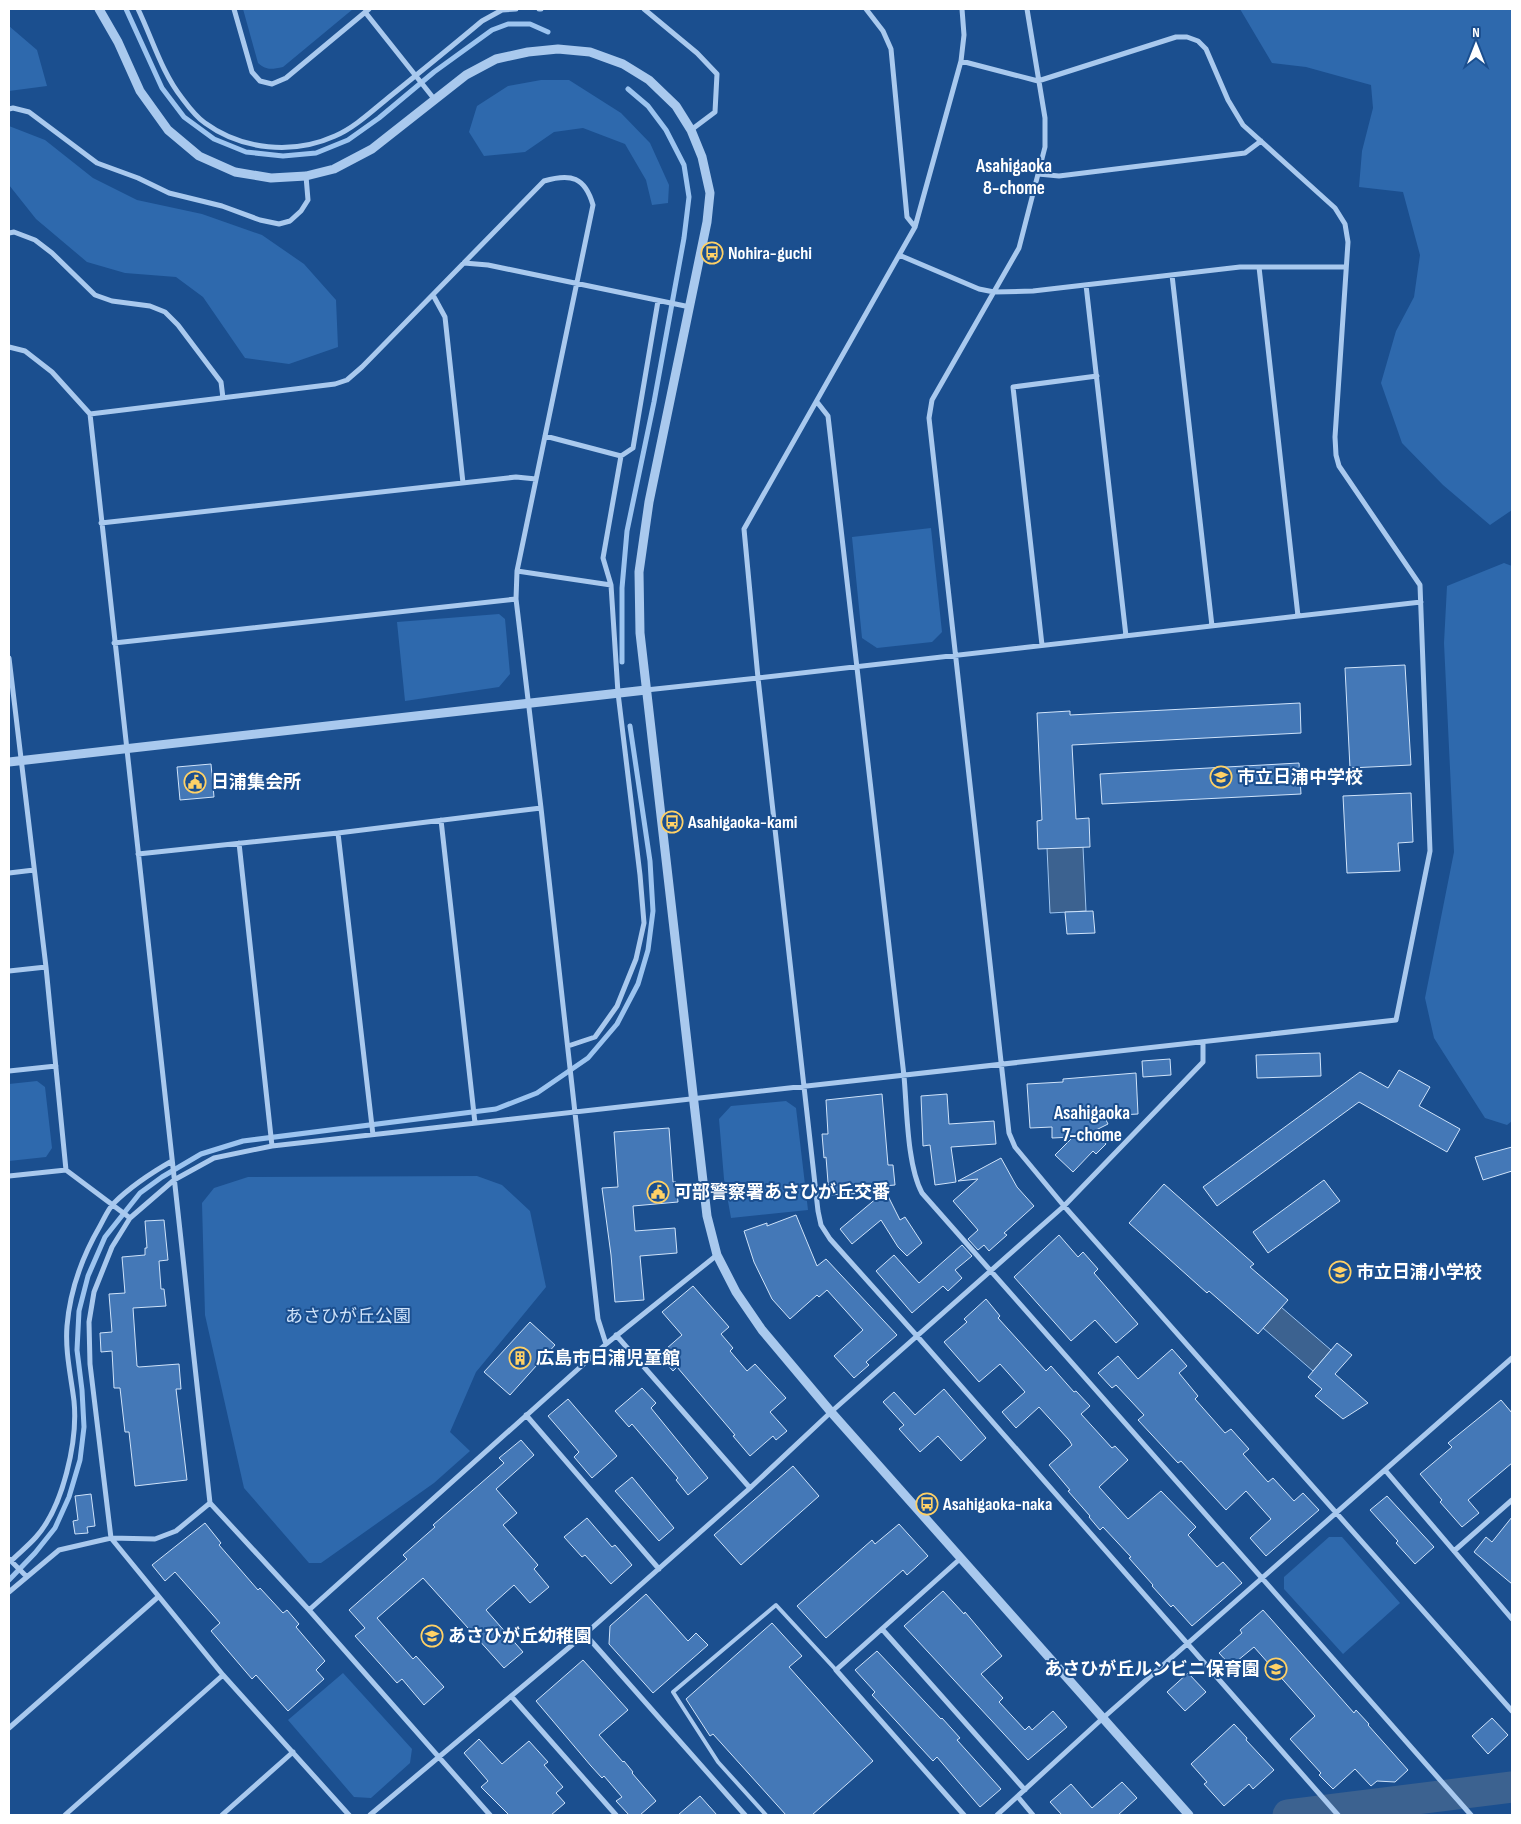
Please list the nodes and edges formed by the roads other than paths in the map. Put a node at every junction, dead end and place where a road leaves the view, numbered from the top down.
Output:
1 (99, 9) edge
2 (138, 9) edge
3 (234, 9) edge
4 (516, 9) edge
5 (644, 9) edge
6 (866, 9) edge
7 (962, 9) edge
8 (1027, 9) edge
9 (367, 11) edge
10 (961, 61) junction
11 (415, 76) junction
12 (1038, 81) junction
13 (435, 100) junction
14 (9, 109) edge
15 (691, 130) junction
16 (1261, 141) junction
17 (1038, 174) junction
18 (306, 176) junction
19 (916, 227) junction
20 (9, 232) edge
21 (899, 255) junction
22 (464, 263) junction
23 (1259, 267) junction
24 (1346, 267) junction
25 (1172, 275) junction
26 (577, 283) junction
27 (1086, 285) junction
28 (994, 292) junction
29 (433, 295) junction
30 (658, 301) junction
31 (690, 307) junction
32 (9, 347) edge
33 (1096, 376) junction
34 (223, 398) junction
35 (817, 402) junction
36 (90, 414) junction
37 (545, 436) junction
38 (621, 456) junction
39 (536, 479) junction
40 (463, 483) junction
41 (102, 523) junction
42 (517, 571) junction
43 (611, 585) junction
44 (516, 599) junction
45 (1421, 602) junction
46 (1298, 616) junction
47 (1212, 626) junction
48 (1126, 636) junction
49 (114, 642) junction
50 (1042, 645) junction
51 (955, 656) junction
52 (9, 658) edge
53 (856, 667) junction
54 (758, 678) junction
55 (646, 690) junction
56 (618, 693) junction
57 (529, 703) junction
58 (126, 750) junction
59 (20, 760) junction
60 (9, 762) edge
61 (541, 808) junction
62 (441, 820) junction
63 (338, 833) junction
64 (239, 843) junction
65 (138, 854) junction
66 (34, 870) junction
67 (9, 873) edge
68 (46, 967) junction
69 (9, 971) edge
70 (1203, 1042) junction
71 (568, 1046) junction
72 (1001, 1065) junction
73 (56, 1066) junction
74 (9, 1071) edge
75 (904, 1076) junction
76 (804, 1087) junction
77 (692, 1100) junction
78 (575, 1112) junction
79 (475, 1123) junction
80 (373, 1135) junction
81 (272, 1146) junction
82 (172, 1161) junction
83 (66, 1170) junction
84 (9, 1176) edge
85 (174, 1180) junction
86 (112, 1205) junction
87 (1064, 1206) junction
88 (130, 1218) junction
89 (717, 1255) junction
90 (991, 1271) junction
91 (616, 1336) junction
92 (917, 1336) junction
93 (606, 1344) junction
94 (1512, 1358) edge
95 (831, 1412) junction
96 (526, 1415) junction
97 (1385, 1470) junction
98 (750, 1488) junction
99 (1512, 1500) edge
100 (210, 1503) junction
101 (1336, 1513) junction
102 (111, 1538) junction
103 (1454, 1551) junction
104 (961, 1558) junction
105 (10, 1560) edge
106 (658, 1569) junction
107 (26, 1576) junction
108 (1262, 1578) junction
109 (9, 1592) edge
110 (158, 1597) junction
111 (309, 1610) junction
112 (1512, 1619) edge
113 (882, 1629) junction
114 (584, 1634) junction
115 (1188, 1644) junction
116 (836, 1670) junction
117 (223, 1675) junction
118 (512, 1696) junction
119 (1512, 1711) edge
120 (1103, 1718) junction
121 (9, 1728) edge
122 (292, 1752) junction
123 (439, 1757) junction
124 (1025, 1790) junction
125 (1018, 1798) junction
126 (65, 1815) edge
127 (222, 1815) edge
128 (349, 1815) edge
129 (370, 1815) edge
130 (490, 1815) edge
131 (616, 1815) edge
132 (745, 1815) edge
133 (766, 1815) edge
134 (964, 1815) edge
135 (997, 1815) edge
136 (1033, 1815) edge
137 (1189, 1815) edge
138 (1338, 1815) edge
139 (1471, 1815) edge

1 - 18 street
2 - 11 street
3 - 9 street
4 - 11 street
5 - 15 street
6 - 19 street
7 - 10 street
8 - 12 street
9 - 11 street
10 - 12 street
10 - 19 street
11 - 13 street
12 - 16 street
12 - 17 street
13 - 15 street
13 - 18 street
14 - 18 street
15 - 31 street
16 - 17 street
16 - 24 street
17 - 28 street
19 - 21 street
20 - 34 street
21 - 28 street
21 - 35 street
22 - 26 street
22 - 26 street
22 - 29 street
23 - 24 street
23 - 25 street
23 - 46 street
24 - 45 street
25 - 27 street
25 - 47 street
26 - 30 street
26 - 37 street
27 - 28 street
27 - 33 street
28 - 51 street
29 - 34 street
29 - 40 street
30 - 31 street
30 - 38 street
31 - 55 street
32 - 36 street
33 - 48 street
33 - 50 street
34 - 36 street
35 - 53 street
35 - 54 street
36 - 41 street
37 - 38 street
37 - 39 street
38 - 43 street
39 - 40 street
39 - 42 street
40 - 41 street
41 - 49 street
42 - 43 street
42 - 44 street
43 - 56 street
44 - 49 street
44 - 57 street
45 - 46 street
45 - 70 street
46 - 47 street
47 - 48 street
48 - 50 street
49 - 58 street
50 - 51 street
51 - 53 street
51 - 72 street
52 - 59 street
53 - 54 street
53 - 75 street
54 - 55 street
54 - 76 street
55 - 56 street
55 - 77 street
56 - 57 street
56 - 71 street
57 - 58 street
57 - 61 street
58 - 59 street
58 - 65 street
59 - 60 street
59 - 66 street
61 - 62 street
61 - 71 street
62 - 63 street
62 - 79 street
63 - 64 street
63 - 80 street
64 - 65 street
64 - 81 street
65 - 82 street
66 - 67 street
66 - 68 street
68 - 69 street
68 - 73 street
70 - 72 street
70 - 87 street
71 - 78 street
72 - 75 street
72 - 87 street
73 - 74 street
73 - 83 street
75 - 76 street
75 - 90 street
76 - 77 street
76 - 92 street
77 - 78 street
77 - 89 street
78 - 79 street
78 - 93 street
79 - 80 street
80 - 81 street
81 - 85 street
82 - 85 street
82 - 86 street
83 - 84 street
83 - 86 street
85 - 88 street
85 - 100 street
86 - 88 street
86 - 105 street
87 - 90 street
87 - 101 street
88 - 102 street
89 - 91 street
89 - 95 street
90 - 92 street
90 - 108 street
91 - 93 street
91 - 98 street
92 - 95 street
92 - 115 street
93 - 96 street
94 - 97 street
95 - 98 street
95 - 104 street
96 - 106 street
96 - 111 street
97 - 101 street
97 - 103 street
98 - 106 street
99 - 103 street
100 - 102 street
100 - 111 street
101 - 108 street
101 - 119 street
102 - 107 street
102 - 110 street
103 - 112 street
104 - 113 street
104 - 120 street
105 - 107 street
106 - 114 street
107 - 109 street
108 - 115 street
108 - 139 street
110 - 117 street
110 - 121 street
111 - 123 street
113 - 116 street
113 - 124 street
114 - 118 street
114 - 132 street
115 - 120 street
115 - 138 street
116 - 133 lane
116 - 134 street
117 - 122 street
117 - 126 street
118 - 123 street
118 - 131 street
120 - 124 street
120 - 137 street
122 - 127 street
122 - 128 street
123 - 129 street
123 - 130 street
124 - 125 street
125 - 135 street
125 - 136 street

